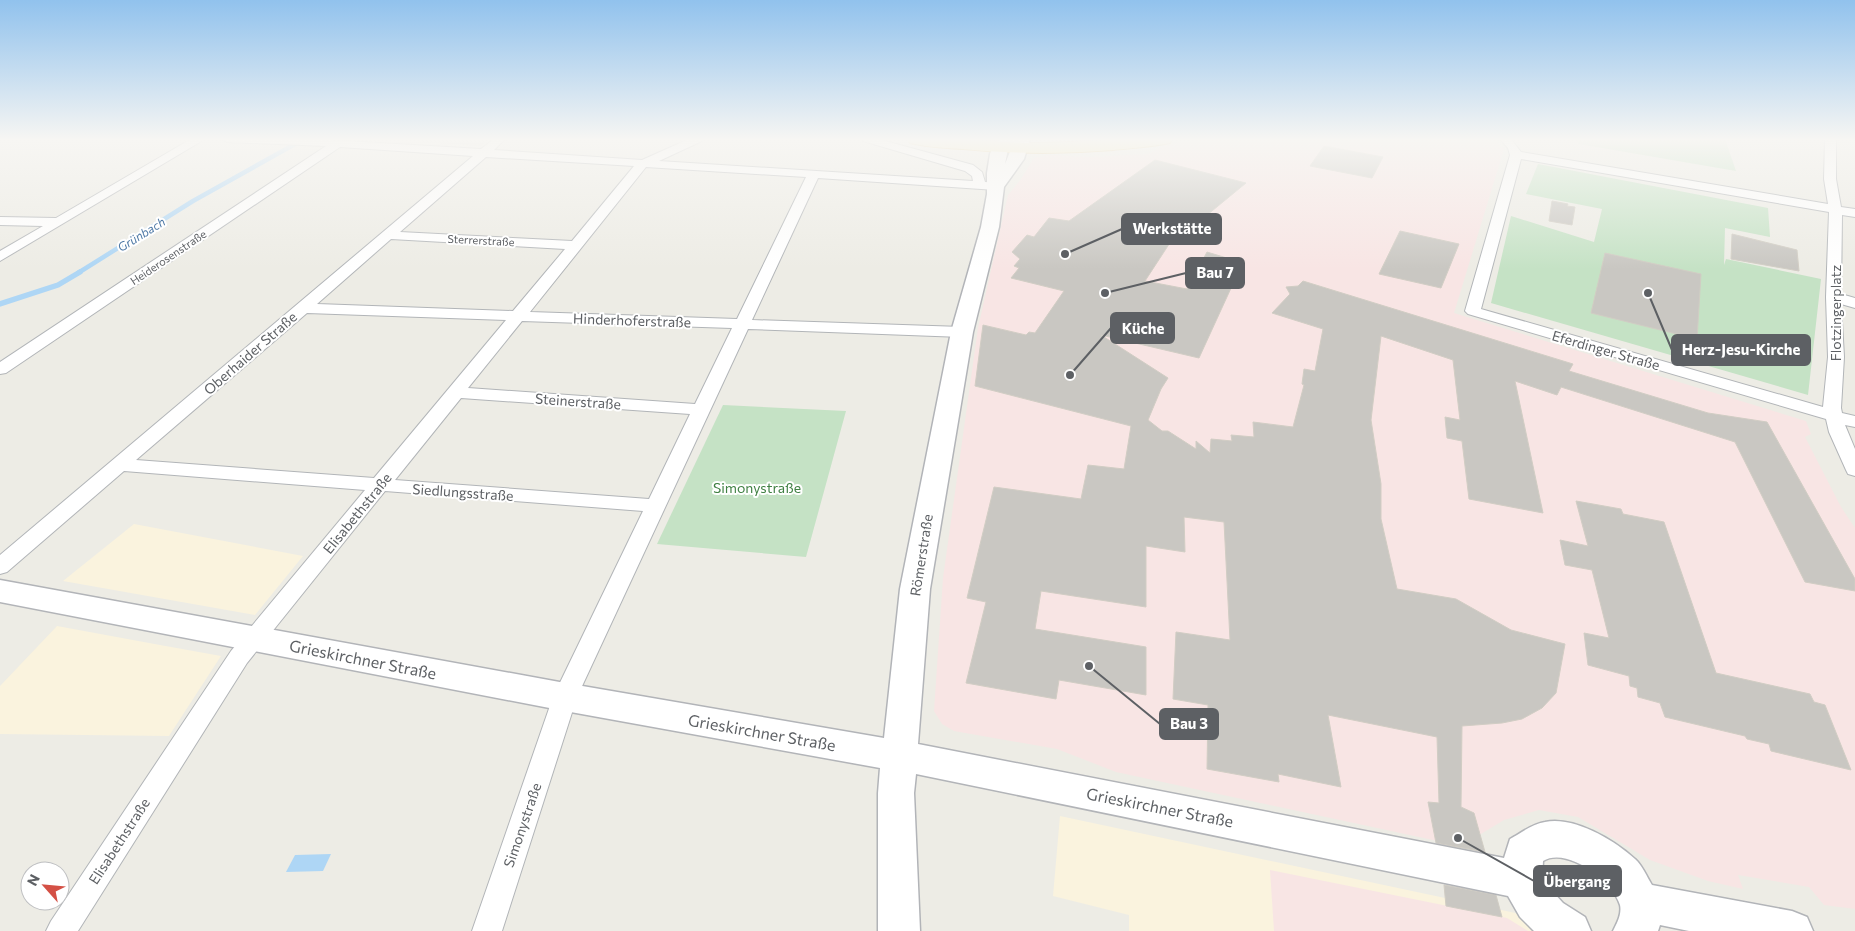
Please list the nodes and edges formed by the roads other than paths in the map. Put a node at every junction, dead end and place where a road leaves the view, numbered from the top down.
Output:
1 (125, 182) edge
2 (279, 182) edge
3 (448, 182) edge
4 (627, 182) edge
5 (809, 182) edge
6 (943, 182) edge
7 (985, 182) edge
8 (1508, 182) edge
9 (1675, 182) edge
10 (1831, 182) edge
11 (988, 185) junction
12 (1835, 210) junction
13 (1855, 213) edge
14 (0, 221) edge
15 (58, 222) junction
16 (386, 235) junction
17 (575, 245) junction
18 (0, 257) edge
19 (1833, 297) junction
20 (1855, 303) edge
21 (302, 308) junction
22 (519, 315) junction
23 (742, 324) junction
24 (962, 332) junction
25 (0, 369) edge
26 (454, 392) junction
27 (702, 410) junction
28 (1834, 416) junction
29 (1855, 422) edge
30 (119, 464) junction
31 (1855, 470) edge
32 (379, 486) junction
33 (656, 506) junction
34 (0, 567) edge
35 (0, 591) edge
36 (255, 638) junction
37 (565, 697) junction
38 (898, 756) junction
39 (1522, 880) junction
40 (1637, 916) edge
41 (60, 931) edge
42 (487, 931) edge
43 (899, 931) edge
44 (1570, 931) edge
45 (1792, 931) edge

1 - 15 street
2 - 25 street, Heiderosenstraße
3 - 16 street, Oberhaider Straße
4 - 17 street, Elisabethstraße
5 - 23 street, Simonystraße
6 - 11 street
7 - 11 street
8 - 28 street, Eferdinger Straße
9 - 12 street
10 - 12 street
11 - 24 main road, Römerstraße
12 - 13 street
12 - 19 street, Flotzingerplatz
14 - 15 street
15 - 18 street
16 - 17 street, Sterrerstraße
16 - 21 street, Oberhaider Straße
17 - 22 street, Elisabethstraße
19 - 20 street
19 - 28 street, Flotzingerplatz
21 - 22 street, Hinderhoferstraße
21 - 30 street, Oberhaider Straße
22 - 23 street, Hinderhoferstraße
22 - 26 street, Elisabethstraße
23 - 24 street, Hinderhoferstraße
23 - 27 street, Simonystraße
24 - 38 main road, Römerstraße
26 - 27 street, Steinerstraße
26 - 32 street, Elisabethstraße
27 - 33 street, Simonystraße
28 - 29 street, Eferdinger Straße
28 - 31 street, Flotzingerplatz
30 - 32 street, Siedlungsstraße
30 - 34 street, Oberhaider Straße
32 - 33 street, Siedlungsstraße
32 - 36 street, Elisabethstraße
33 - 37 street, Simonystraße
35 - 36 main road, Grieskirchner Straße
36 - 37 main road, Grieskirchner Straße
36 - 41 street, Elisabethstraße
37 - 38 main road, Grieskirchner Straße
37 - 42 street, Simonystraße
38 - 39 main road, Grieskirchner Straße
38 - 43 main road, Römerstraße
39 - 40 main road
39 - 44 main road
40 - 45 main road

